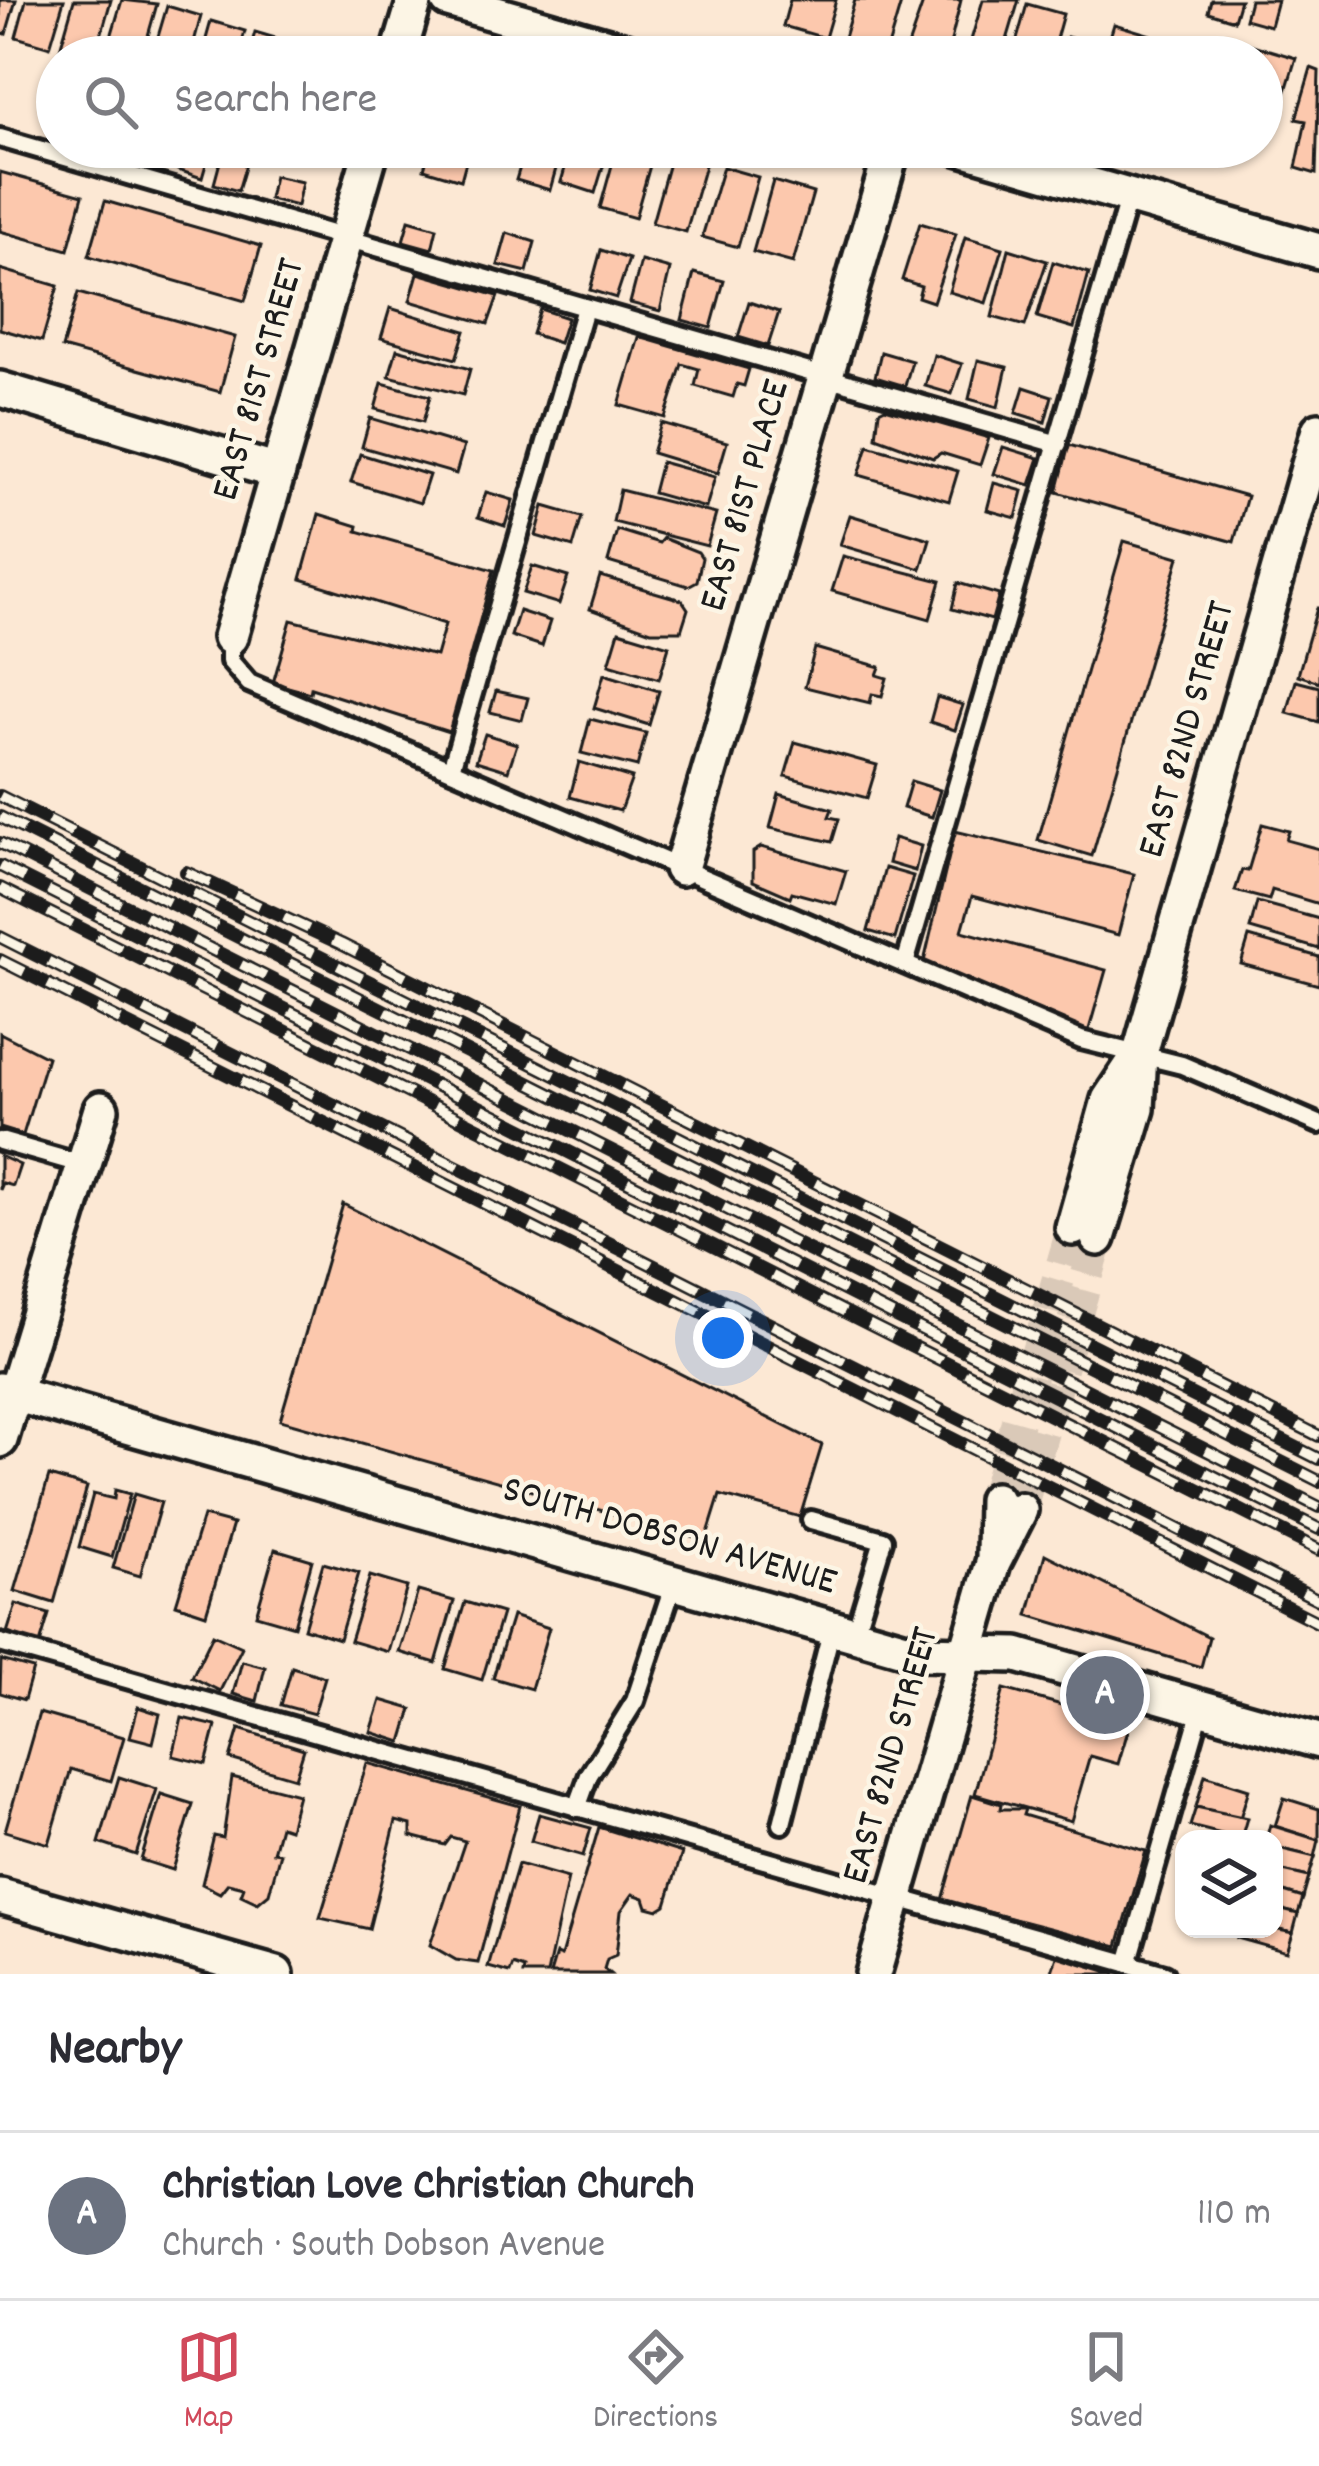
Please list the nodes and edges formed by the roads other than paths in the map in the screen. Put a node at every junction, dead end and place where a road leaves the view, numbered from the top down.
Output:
1 (415, 0) edge
2 (448, 0) edge
3 (404, 36) edge
4 (573, 36) edge
5 (0, 138) edge
6 (36, 148) edge
7 (105, 168) edge
8 (366, 168) edge
9 (887, 168) edge
10 (1031, 168) edge
11 (1129, 196) junction
12 (346, 237) junction
13 (1319, 251) edge
14 (585, 308) junction
15 (826, 376) junction
16 (0, 389) edge
17 (1319, 430) edge
18 (1058, 444) junction
19 (278, 472) junction
20 (230, 637) joint
21 (451, 769) junction
22 (681, 868) junction
23 (905, 964) junction
24 (1140, 1053) junction
25 (101, 1109) dead end
26 (1319, 1124) edge
27 (0, 1141) edge
28 (84, 1165) junction
29 (1086, 1233) tunnel mouth
30 (7, 1392) edge
31 (0, 1440) edge
32 (1007, 1505) tunnel mouth
33 (811, 1520) dead end
34 (674, 1583) junction
35 (843, 1631) junction
36 (0, 1643) edge
37 (966, 1654) junction
38 (1202, 1706) junction
39 (1319, 1741) edge
40 (578, 1808) junction
41 (782, 1824) dead end
42 (0, 1896) edge
43 (896, 1898) junction
44 (1129, 1964) junction
45 (276, 1974) edge
46 (873, 1974) edge
47 (1165, 1974) edge

1 - 3 street
2 - 4 street
5 - 6 lane
7 - 12 lane
8 - 12 street, EAST 81ST STREET
9 - 15 street, EAST 81ST PLACE
10 - 11 street
11 - 13 street
11 - 18 lane
12 - 14 lane
12 - 19 street, EAST 81ST STREET
14 - 15 lane
14 - 21 lane
15 - 18 lane
15 - 22 street, EAST 81ST PLACE
16 - 19 street
17 - 24 street, EAST 82ND STREET
18 - 23 lane
19 - 20 street, EAST 81ST STREET
20 - 21 lane
21 - 22 lane
22 - 23 lane
23 - 24 lane
24 - 26 lane
24 - 29 street, EAST 82ND STREET
25 - 28 street
27 - 28 lane
28 - 30 street
30 - 31 street
30 - 34 street, SOUTH DOBSON AVENUE
32 - 37 street, EAST 82ND STREET
33 - 35 lane
34 - 35 street, SOUTH DOBSON AVENUE
34 - 40 lane
35 - 37 street, SOUTH DOBSON AVENUE
35 - 41 lane
36 - 40 lane
37 - 38 street, SOUTH DOBSON AVENUE
37 - 43 street, EAST 82ND STREET
38 - 39 street, SOUTH DOBSON AVENUE
38 - 44 lane
40 - 43 lane
42 - 45 street
43 - 44 lane
43 - 46 street, EAST 82ND STREET
44 - 47 lane

